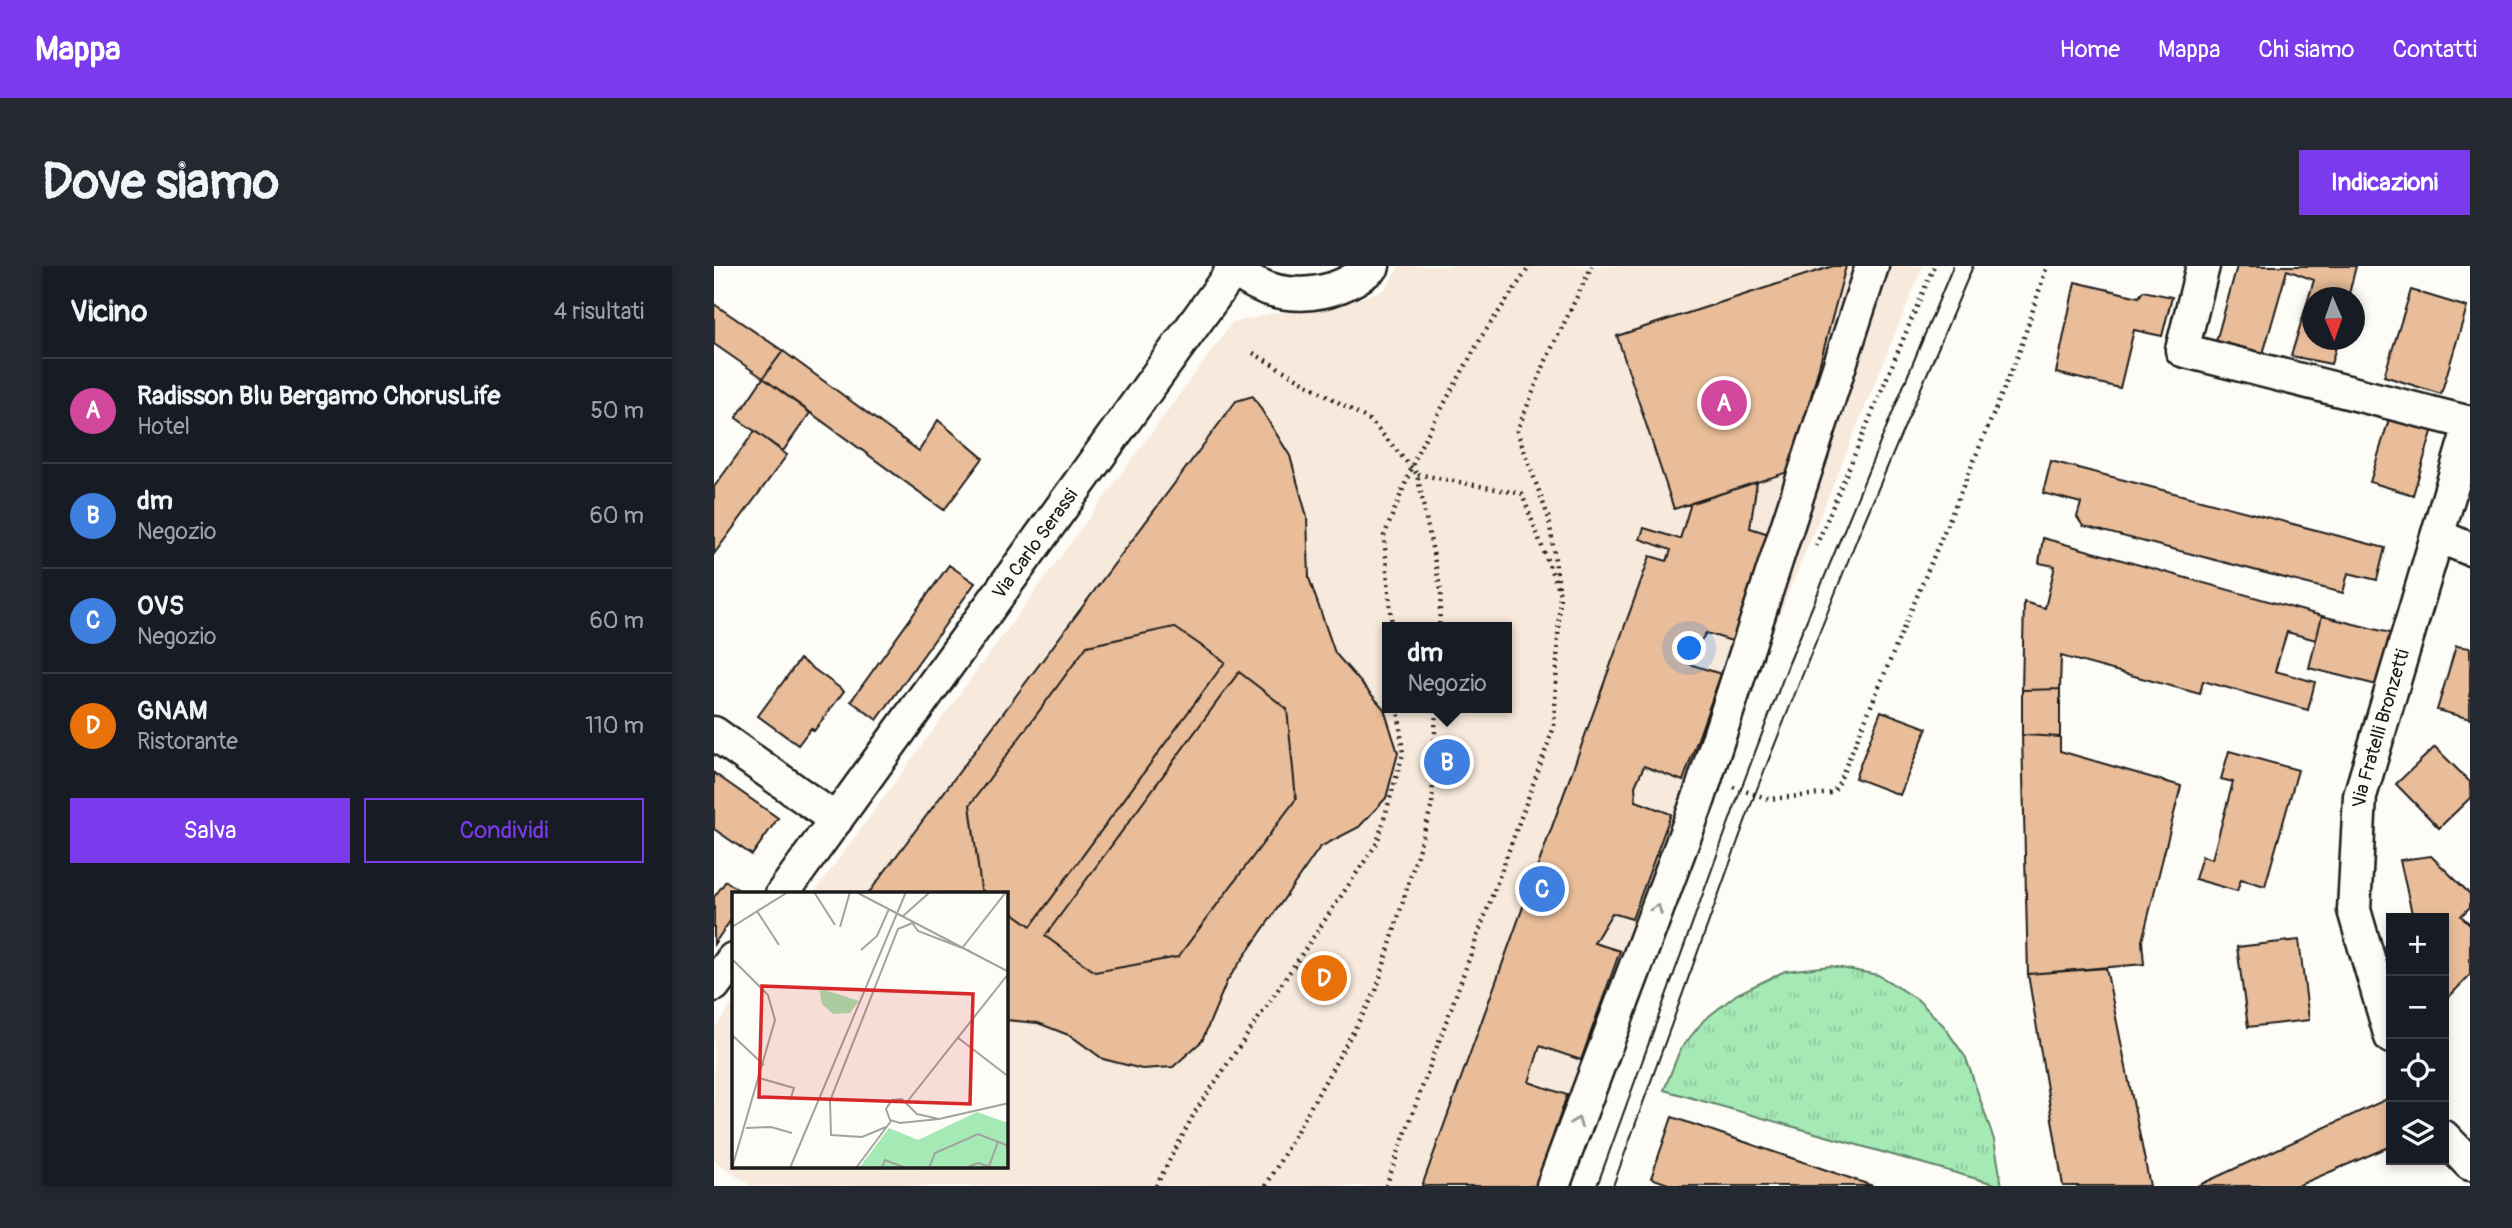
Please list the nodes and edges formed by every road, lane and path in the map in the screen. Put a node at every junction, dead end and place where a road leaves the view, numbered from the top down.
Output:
1 (1530, 266) edge
2 (1592, 266) edge
3 (1872, 266) edge
4 (2047, 266) edge
5 (2203, 266) edge
6 (1233, 267) edge
7 (1369, 279) edge
8 (1253, 354) dead end
9 (2470, 424) edge
10 (1418, 474) junction
11 (2438, 536) junction
12 (2470, 548) edge
13 (1560, 594) junction
14 (1392, 622) edge
15 (1439, 622) edge
16 (1399, 713) edge
17 (1436, 713) edge
18 (714, 733) edge
19 (1731, 786) dead end
20 (836, 820) junction
21 (783, 892) edge
22 (732, 960) edge
23 (714, 985) edge
24 (2386, 1020) edge
25 (1156, 1186) edge
26 (1266, 1186) edge
27 (1386, 1186) edge
28 (1553, 1186) edge

1 - 14 path
2 - 13 path
28 -> 3 street
4 - 19 path
5 - 9 street
6 - 7 street, Via Carlo Serassi
6 - 20 street, Via Carlo Serassi
8 - 10 path
9 - 11 street, Via Fratelli Bronzetti
10 - 13 path
10 - 15 path
11 - 12 street
11 - 24 street, Via Fratelli Bronzetti
13 - 27 path
16 - 25 path
17 - 26 path
18 - 20 street
20 - 21 street, Via Carlo Serassi
22 - 23 street

